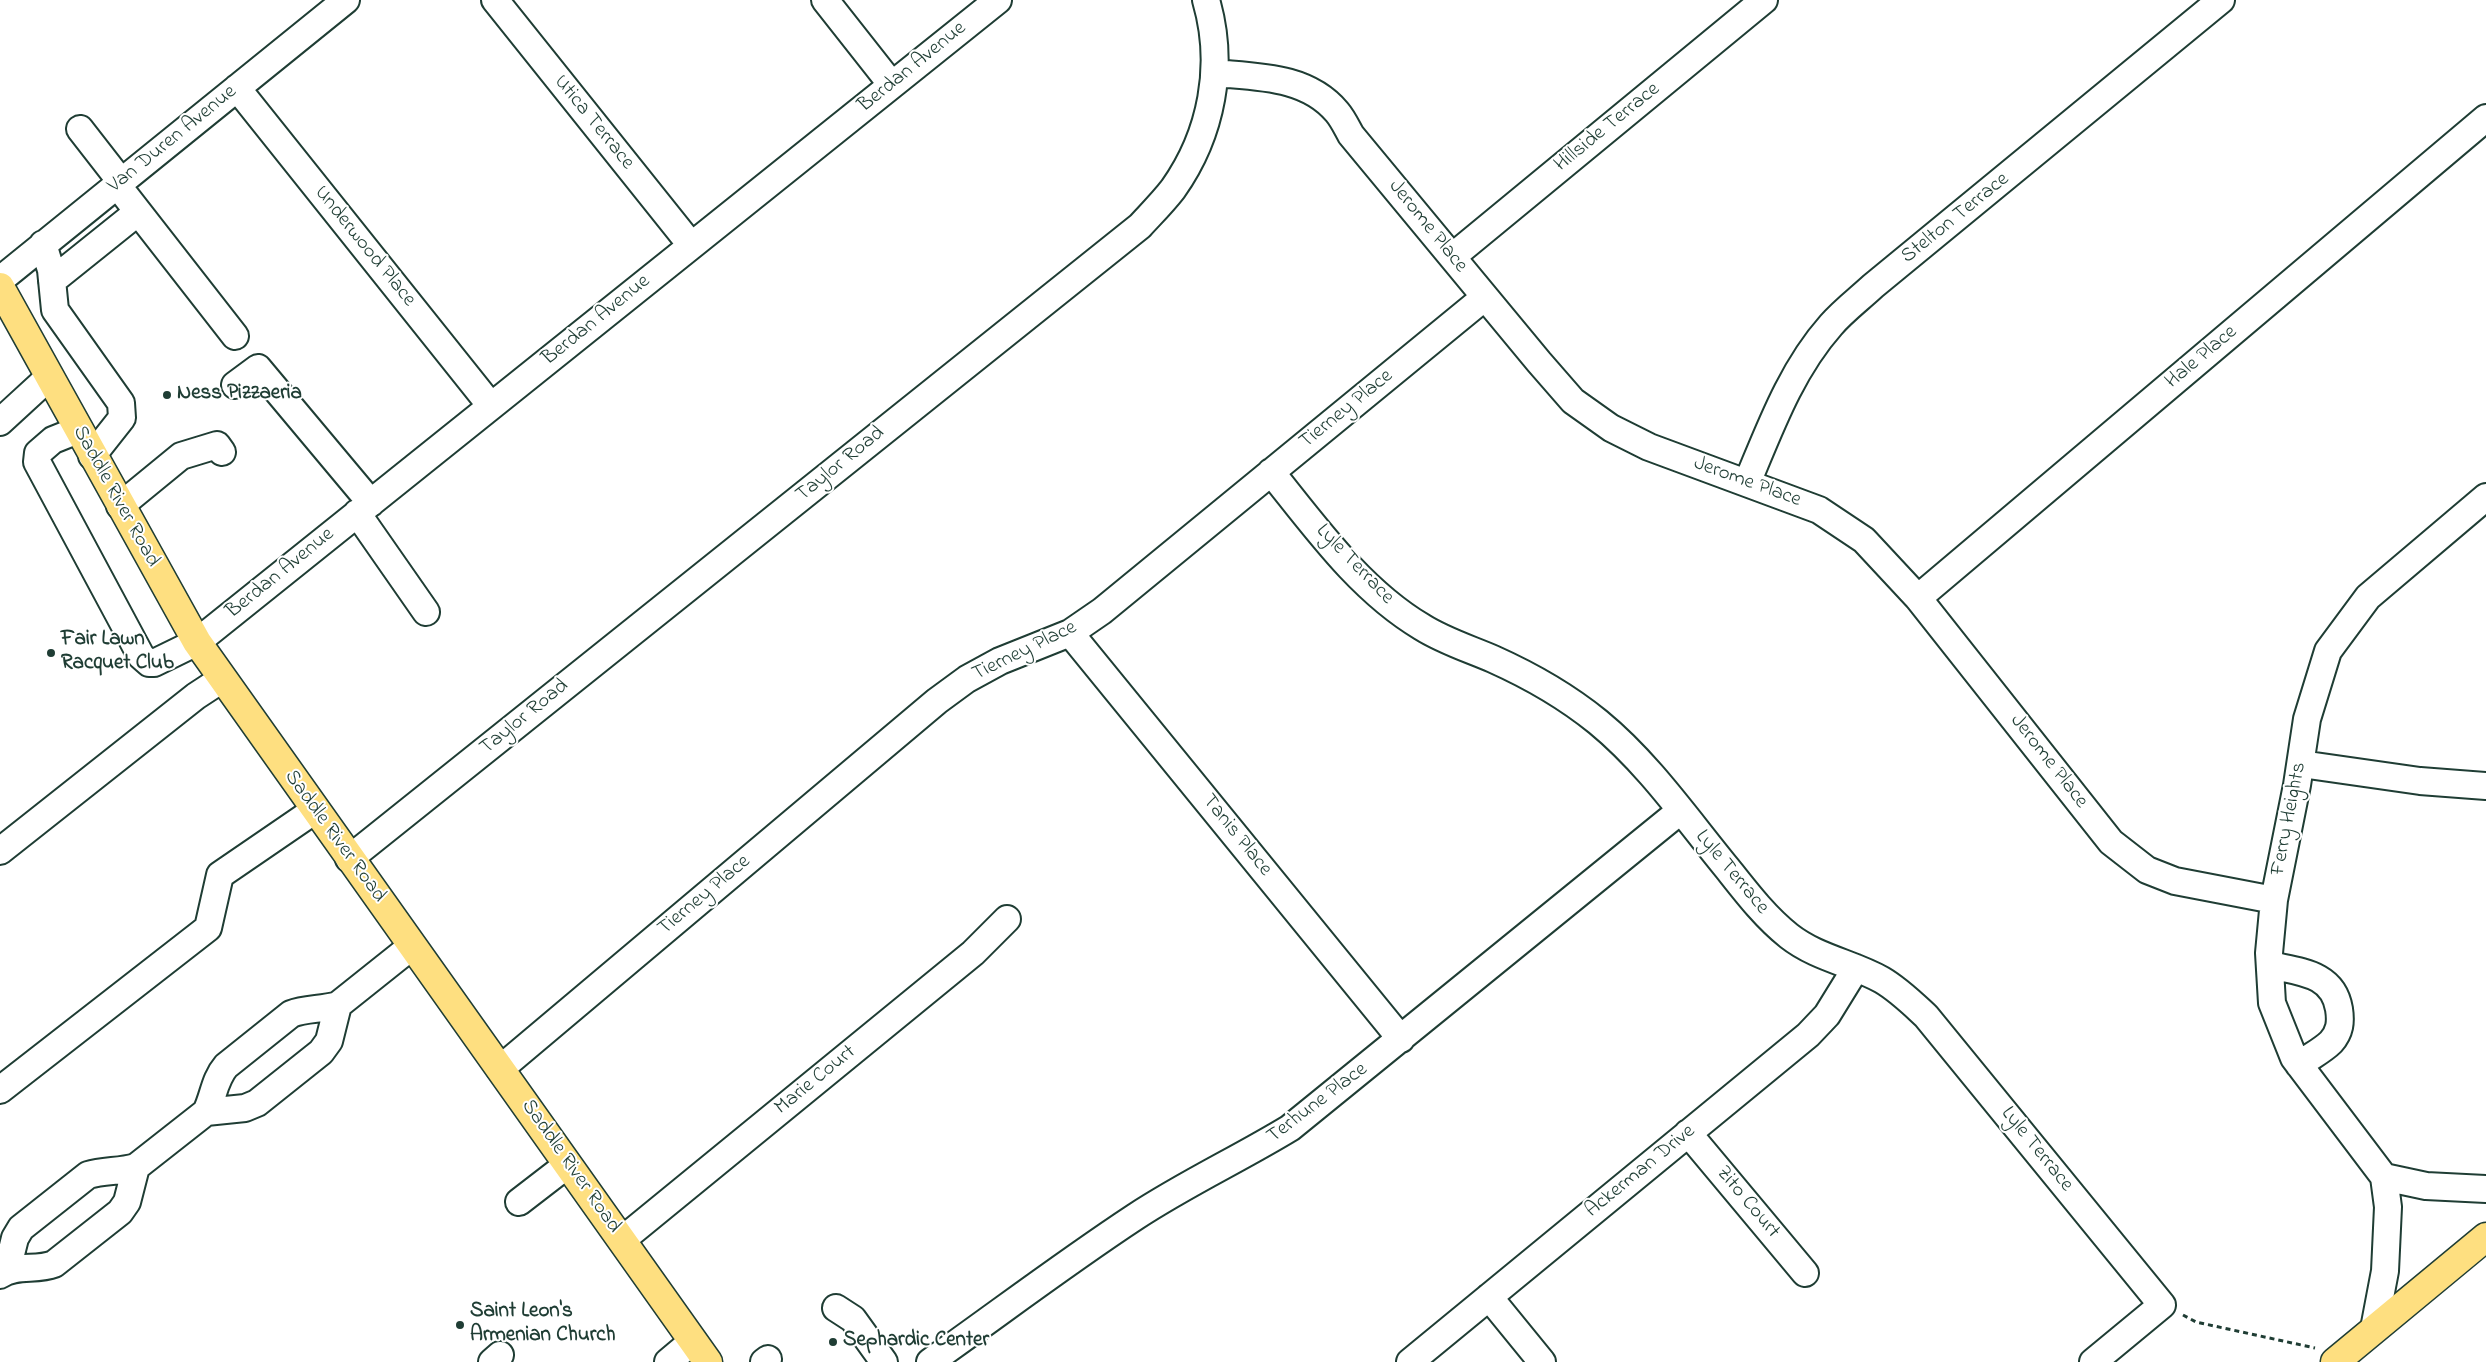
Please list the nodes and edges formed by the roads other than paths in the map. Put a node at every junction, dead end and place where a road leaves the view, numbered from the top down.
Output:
1 (346, 0) edge
2 (495, 0) edge
3 (825, 0) edge
4 (998, 0) edge
5 (1206, 0) edge
6 (1764, 0) edge
7 (2221, 0) edge
8 (1215, 73) junction
9 (892, 85) junction
10 (237, 88) junction
11 (2486, 118) edge
12 (80, 129) dead end
13 (120, 184) junction
14 (138, 212) junction
15 (43, 244) junction
16 (692, 245) junction
17 (1452, 257) junction
18 (0, 280) edge
19 (52, 281) junction
20 (0, 288) edge
21 (1485, 297) junction
22 (236, 336) dead end
23 (50, 377) junction
24 (235, 385) dead end
25 (491, 406) junction
26 (0, 422) edge
27 (78, 430) junction
28 (222, 452) dead end
29 (92, 456) junction
30 (1271, 472) junction
31 (1746, 483) junction
32 (2486, 497) edge
33 (120, 506) junction
34 (364, 508) junction
35 (1918, 598) junction
36 (426, 612) dead end
37 (1070, 633) junction
38 (197, 642) junction
39 (222, 679) junction
40 (2301, 764) junction
41 (2486, 786) edge
42 (315, 810) junction
43 (1680, 811) junction
44 (0, 851) edge
45 (349, 859) junction
46 (2274, 900) junction
47 (1007, 919) dead end
48 (412, 946) junction
49 (2270, 965) junction
50 (1856, 968) junction
51 (338, 1005) junction
52 (1401, 1040) junction
53 (2299, 1065) junction
54 (500, 1069) junction
55 (0, 1090) edge
56 (206, 1112) junction
57 (1688, 1133) junction
58 (567, 1164) junction
59 (136, 1167) junction
60 (2384, 1177) junction
61 (2486, 1189) edge
62 (519, 1202) dead end
63 (2486, 1237) edge
64 (622, 1240) junction
65 (4, 1273) edge
66 (1805, 1273) dead end
67 (1489, 1297) junction
68 (836, 1308) dead end
69 (2374, 1329) junction
70 (700, 1352) edge
71 (2328, 1355) edge
72 (668, 1362) edge
73 (884, 1362) edge
74 (930, 1362) edge
75 (1410, 1362) edge
76 (1542, 1362) edge
77 (2093, 1362) edge

1 - 10 street, Van Duren Avenue
2 - 16 street, Utica Terrace
3 - 9 street
4 - 9 street, Berdan Avenue
5 - 8 street, Taylor Road
6 - 17 street, Hillside Terrace
7 - 31 street, Stelton Terrace
8 - 17 street, Jerome Place
8 - 45 street, Taylor Road
9 - 16 street, Berdan Avenue
10 - 13 street, Van Duren Avenue
10 - 25 street, Underwood Place
11 - 35 street, Hale Place
12 - 13 street
13 - 14 street
13 - 15 street, Van Duren Avenue
14 - 19 street
14 - 22 street
15 - 18 street, Van Duren Avenue
15 - 19 street
16 - 25 street, Berdan Avenue
17 - 21 street, Jerome Place
19 - 29 street
20 - 23 main road, Saddle River Road
21 - 30 street, Tierney Place
21 - 31 street, Jerome Place
23 - 26 street
23 - 27 main road, Saddle River Road
24 - 34 street
25 - 34 street, Berdan Avenue
27 - 29 main road, Saddle River Road
27 - 38 street, Berdan Avenue
28 - 33 street
29 - 33 main road, Saddle River Road
30 - 37 street, Tierney Place
30 - 43 street, Lyle Terrace
31 - 35 street, Jerome Place
32 - 40 street, Ferry Heights
33 - 38 main road, Saddle River Road
34 - 36 street
34 - 38 street, Berdan Avenue
35 - 46 street, Jerome Place
37 - 52 street, Tanis Place
37 - 54 street, Tierney Place
38 - 39 main road, Saddle River Road
39 - 42 main road, Saddle River Road
39 - 44 street
40 - 41 street
40 - 46 street, Ferry Heights
42 - 45 main road, Saddle River Road
42 - 55 street
43 - 50 street, Lyle Terrace
43 - 52 street, Terhune Place
45 - 48 main road, Saddle River Road
46 - 49 street, Ferry Heights
47 - 64 street, Marie Court
48 - 51 street
48 - 54 main road, Saddle River Road
49 - 53 street, Ferry Heights
49 - 53 street
50 - 57 street, Ackerman Drive
50 - 77 street, Lyle Terrace
51 - 56 street
51 - 56 street
52 - 74 street, Terhune Place
53 - 60 street, Ferry Heights
54 - 58 main road, Saddle River Road
56 - 59 street
57 - 66 street, Zito Court
57 - 67 street, Ackerman Drive
58 - 62 street
58 - 64 main road, Saddle River Road
59 - 65 street
59 - 65 street
60 - 61 street
60 - 69 street, Ferry Heights
63 - 69 main road
64 - 70 main road, Saddle River Road
67 - 75 street, Ackerman Drive
67 - 76 street
68 - 73 street
69 - 71 main road
70 - 72 street

